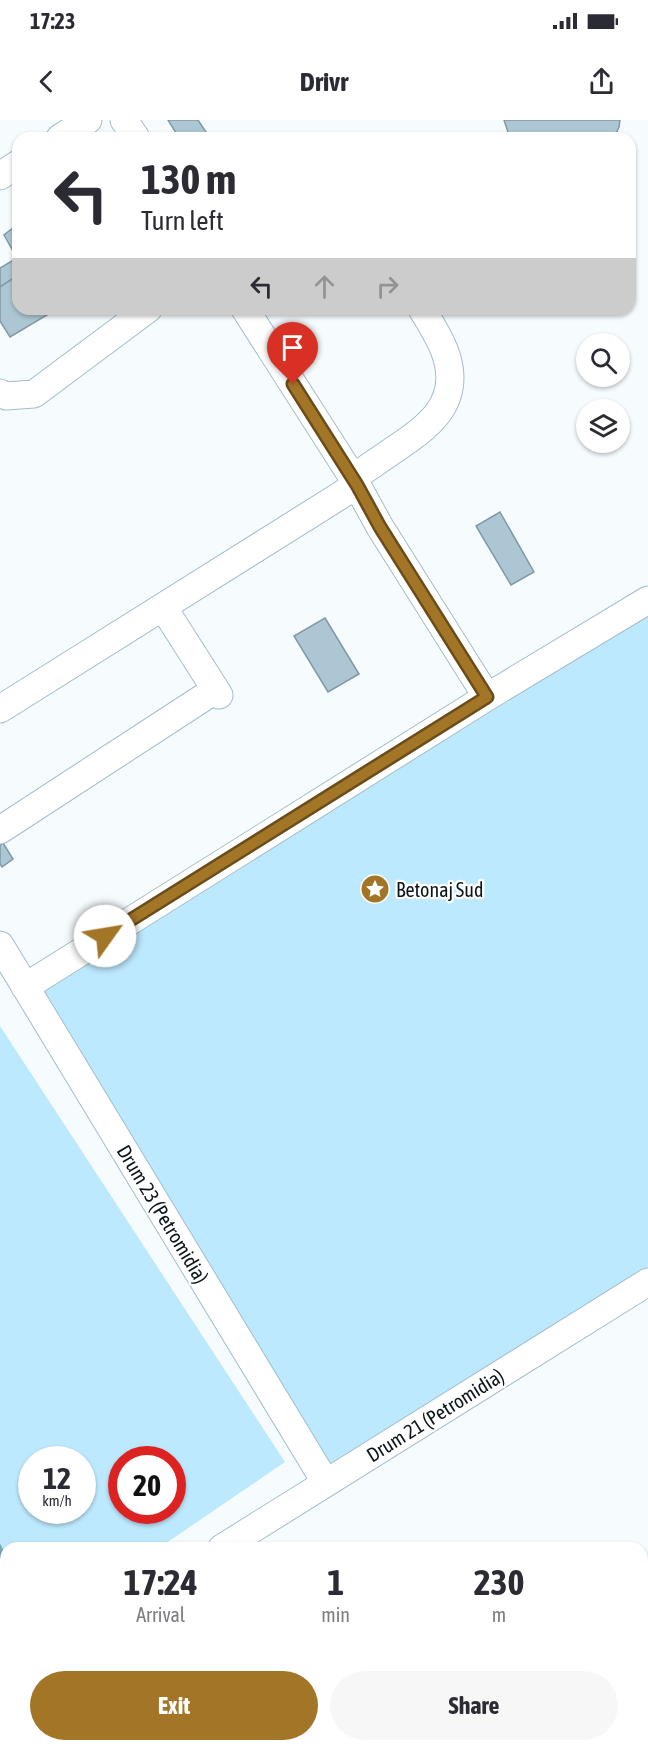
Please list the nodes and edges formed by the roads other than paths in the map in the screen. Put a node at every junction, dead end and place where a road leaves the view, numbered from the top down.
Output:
1 (88, 120) edge
2 (69, 132) edge
3 (140, 315) edge
4 (249, 315) edge
5 (425, 315) edge
6 (0, 393) edge
7 (355, 481) junction
8 (648, 600) edge
9 (163, 607) junction
10 (487, 697) junction
11 (0, 709) edge
12 (0, 830) edge
13 (0, 945) edge
14 (25, 987) junction
15 (648, 1282) edge
16 (326, 1483) junction
17 (232, 1542) edge

1 - 2 lane
3 - 6 lane
4 - 7 lane
5 - 7 lane
7 - 9 lane
7 - 10 lane
8 - 10 lane
9 - 11 lane
9 - 12 lane
10 - 14 lane
13 - 14 lane, Drum 23 (Petromidia)
14 - 16 lane, Drum 23 (Petromidia)
15 - 16 lane, Drum 21 (Petromidia)
16 - 17 lane, Drum 21 (Petromidia)

